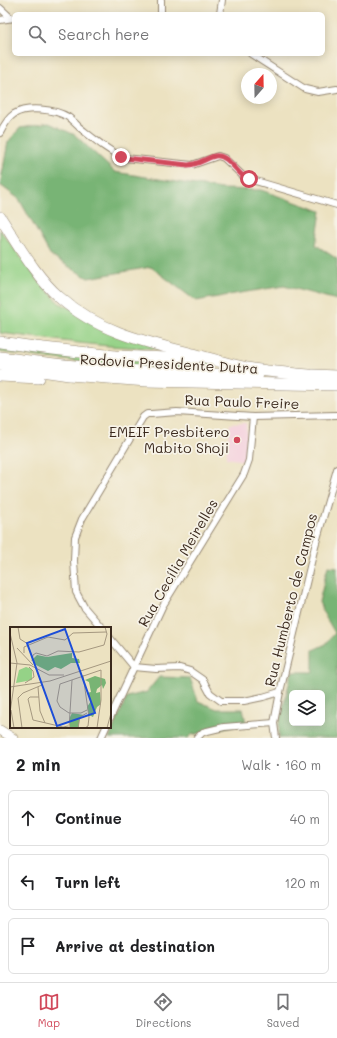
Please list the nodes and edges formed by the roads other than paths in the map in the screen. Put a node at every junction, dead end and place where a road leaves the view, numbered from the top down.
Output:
1 (161, 0) edge
2 (222, 0) edge
3 (0, 8) edge
4 (161, 12) edge
5 (220, 12) edge
6 (12, 17) edge
7 (12, 18) edge
8 (0, 20) edge
9 (254, 56) edge
10 (337, 89) edge
11 (0, 133) edge
12 (337, 205) edge
13 (0, 217) edge
14 (0, 226) edge
15 (27, 258) junction
16 (0, 342) edge
17 (0, 357) edge
18 (217, 360) junction
19 (0, 365) edge
20 (0, 376) edge
21 (320, 376) junction
22 (337, 376) edge
23 (147, 381) junction
24 (337, 385) edge
25 (337, 415) edge
26 (253, 417) junction
27 (337, 468) edge
28 (101, 627) edge
29 (111, 639) edge
30 (134, 667) junction
31 (280, 692) junction
32 (111, 716) edge
33 (274, 723) junction
34 (106, 728) edge
35 (0, 730) edge
36 (13, 738) edge
37 (101, 738) edge
38 (197, 738) edge
39 (276, 738) edge

1 - 4 street
2 - 5 street
3 - 6 street
7 - 8 street
9 - 10 street
11 - 12 street
13 - 15 highway
14 - 15 highway
15 - 18 highway
16 - 18 highway
17 - 21 highway, Rodovia Presidente Dutra
18 - 21 highway
19 - 23 highway, Rodovia Presidente Dutra
20 - 23 highway
21 - 22 highway, Rodovia Presidente Dutra
23 - 24 highway, Rodovia Presidente Dutra
25 - 26 street, Rua Paulo Freire
26 - 28 street, Rua Paulo Freire
26 - 30 street, Rua Cecília Meirelles
27 - 31 street, Rua Humberto de Campos
29 - 30 street
30 - 31 street
30 - 32 street, Rua Cecília Meirelles
31 - 33 street, Rua Humberto de Campos
33 - 38 street
33 - 39 street, Rua Humberto de Campos
34 - 37 street
35 - 36 street

